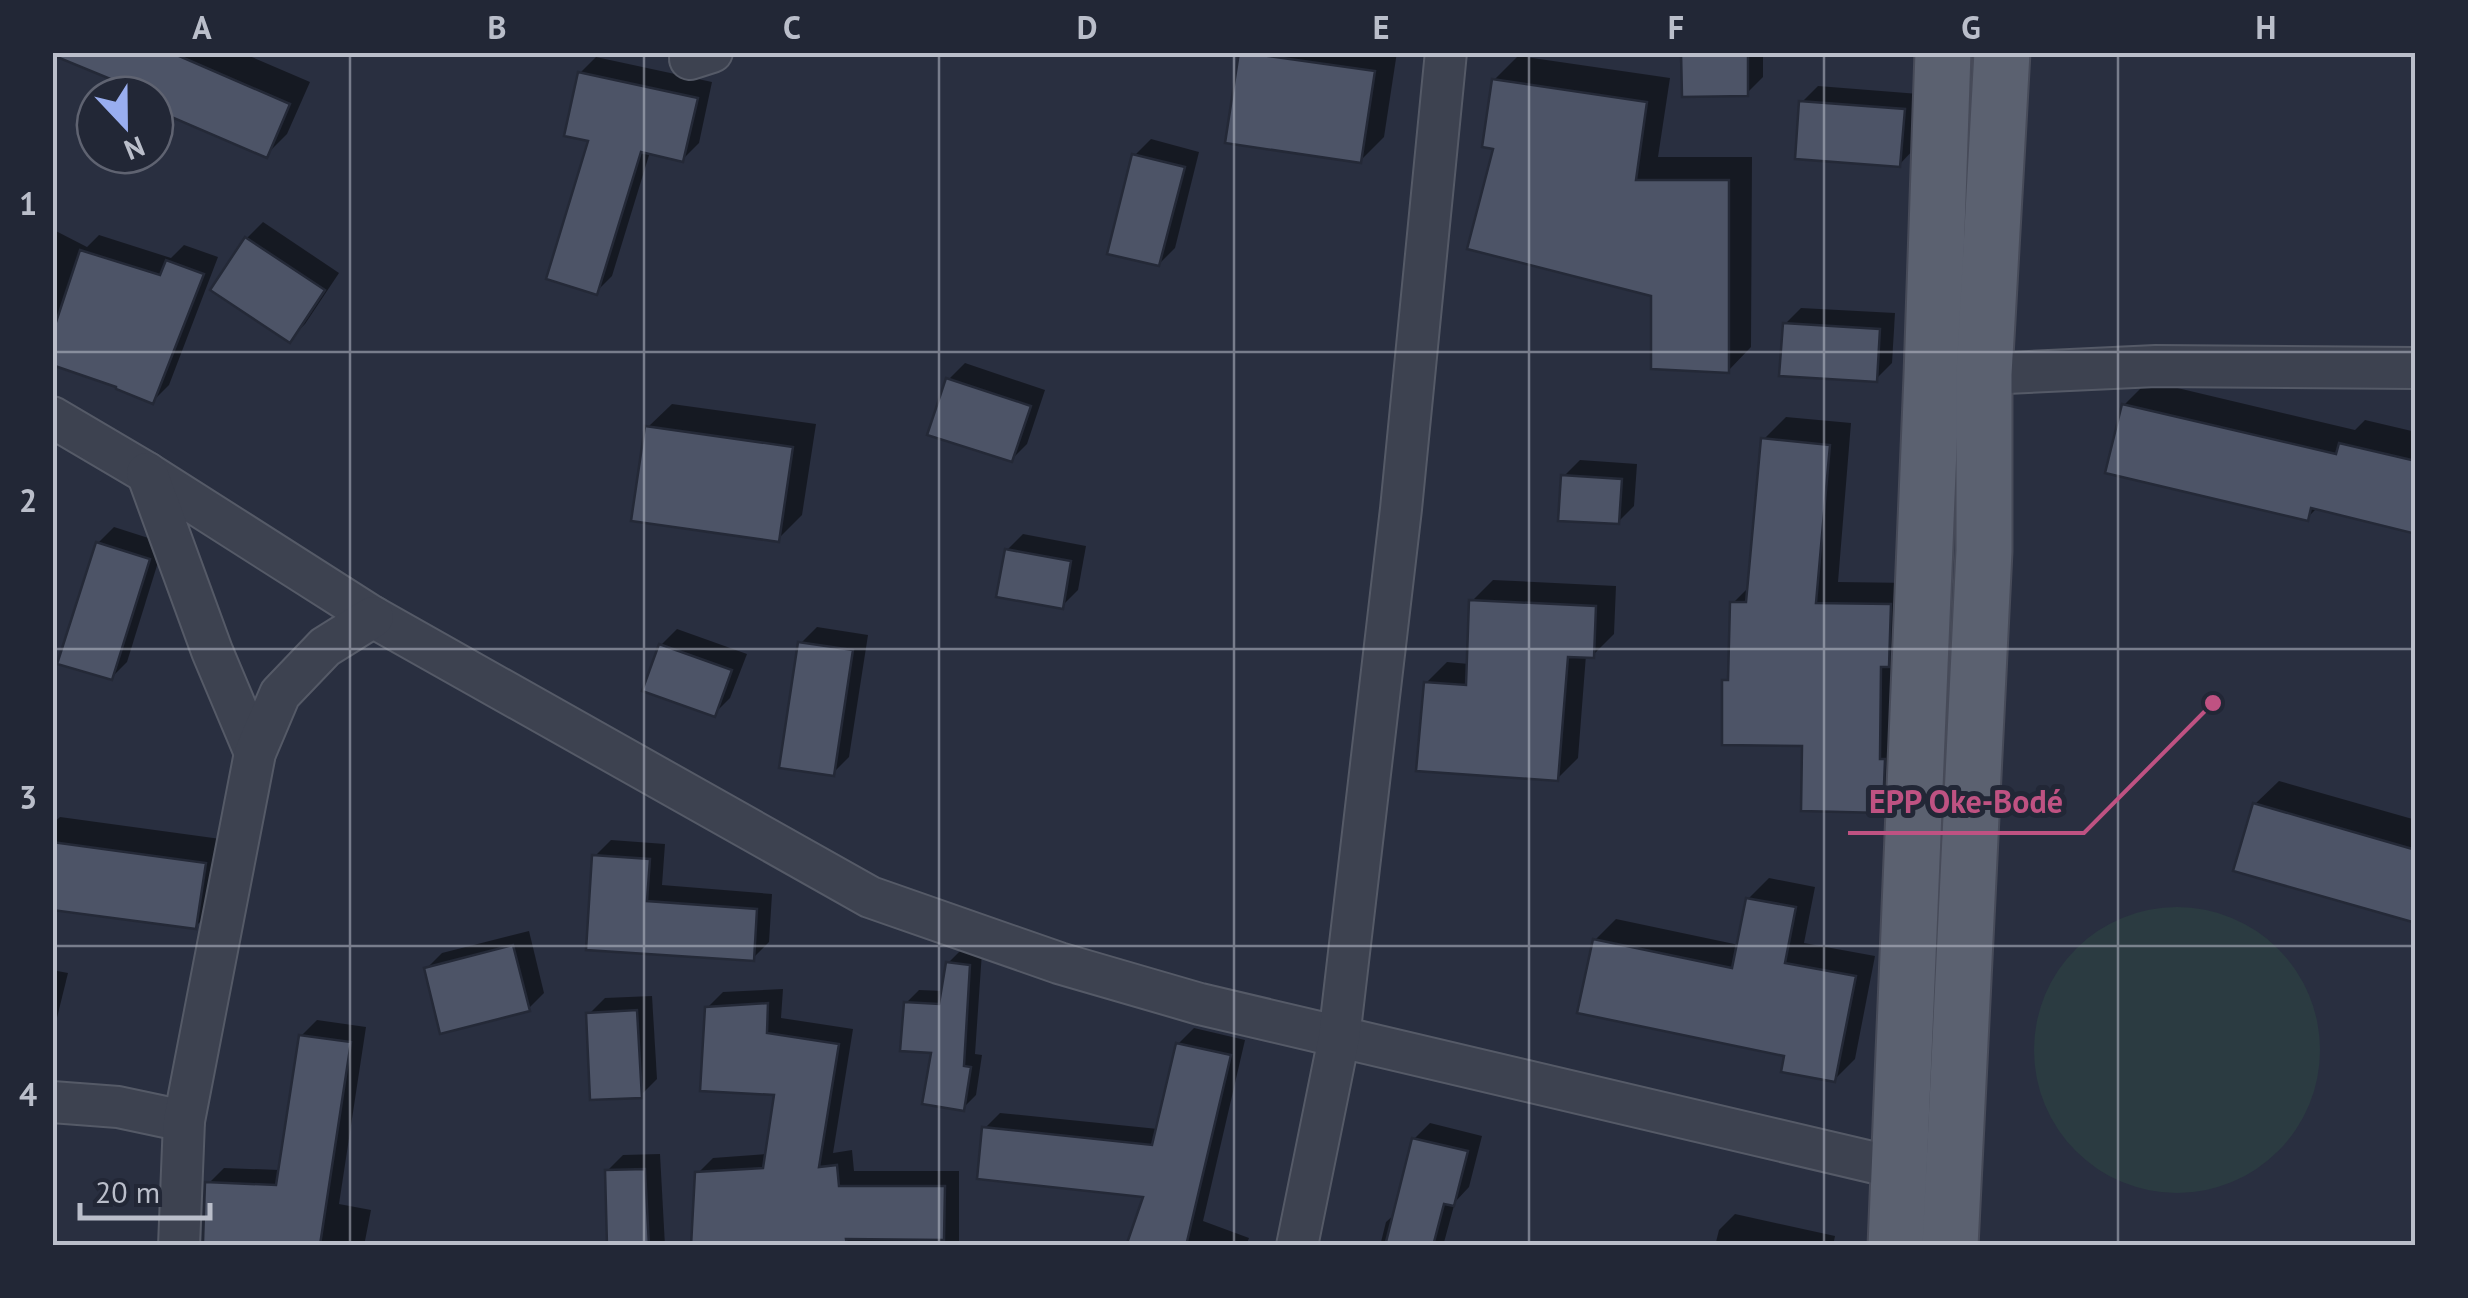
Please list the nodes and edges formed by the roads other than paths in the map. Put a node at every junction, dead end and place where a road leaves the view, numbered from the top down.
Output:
1 (1446, 52) edge
2 (1943, 52) edge
3 (2002, 52) edge
4 (2416, 368) edge
5 (1984, 374) junction
6 (52, 417) edge
7 (147, 473) junction
8 (373, 617) junction
9 (255, 753) junction
10 (1339, 1038) junction
11 (52, 1102) edge
12 (184, 1121) junction
13 (1901, 1169) junction
14 (179, 1246) edge
15 (1297, 1246) edge
16 (1896, 1246) edge
17 (1950, 1246) edge

1 - 10 street
2 - 13 main road
3 - 5 main road
4 - 5 street
5 - 17 main road
6 - 7 street
7 - 8 street
7 - 9 street
8 - 9 street
8 - 10 street
9 - 12 street
10 - 13 street
10 - 15 street
11 - 12 street
12 - 14 street
13 - 16 main road

